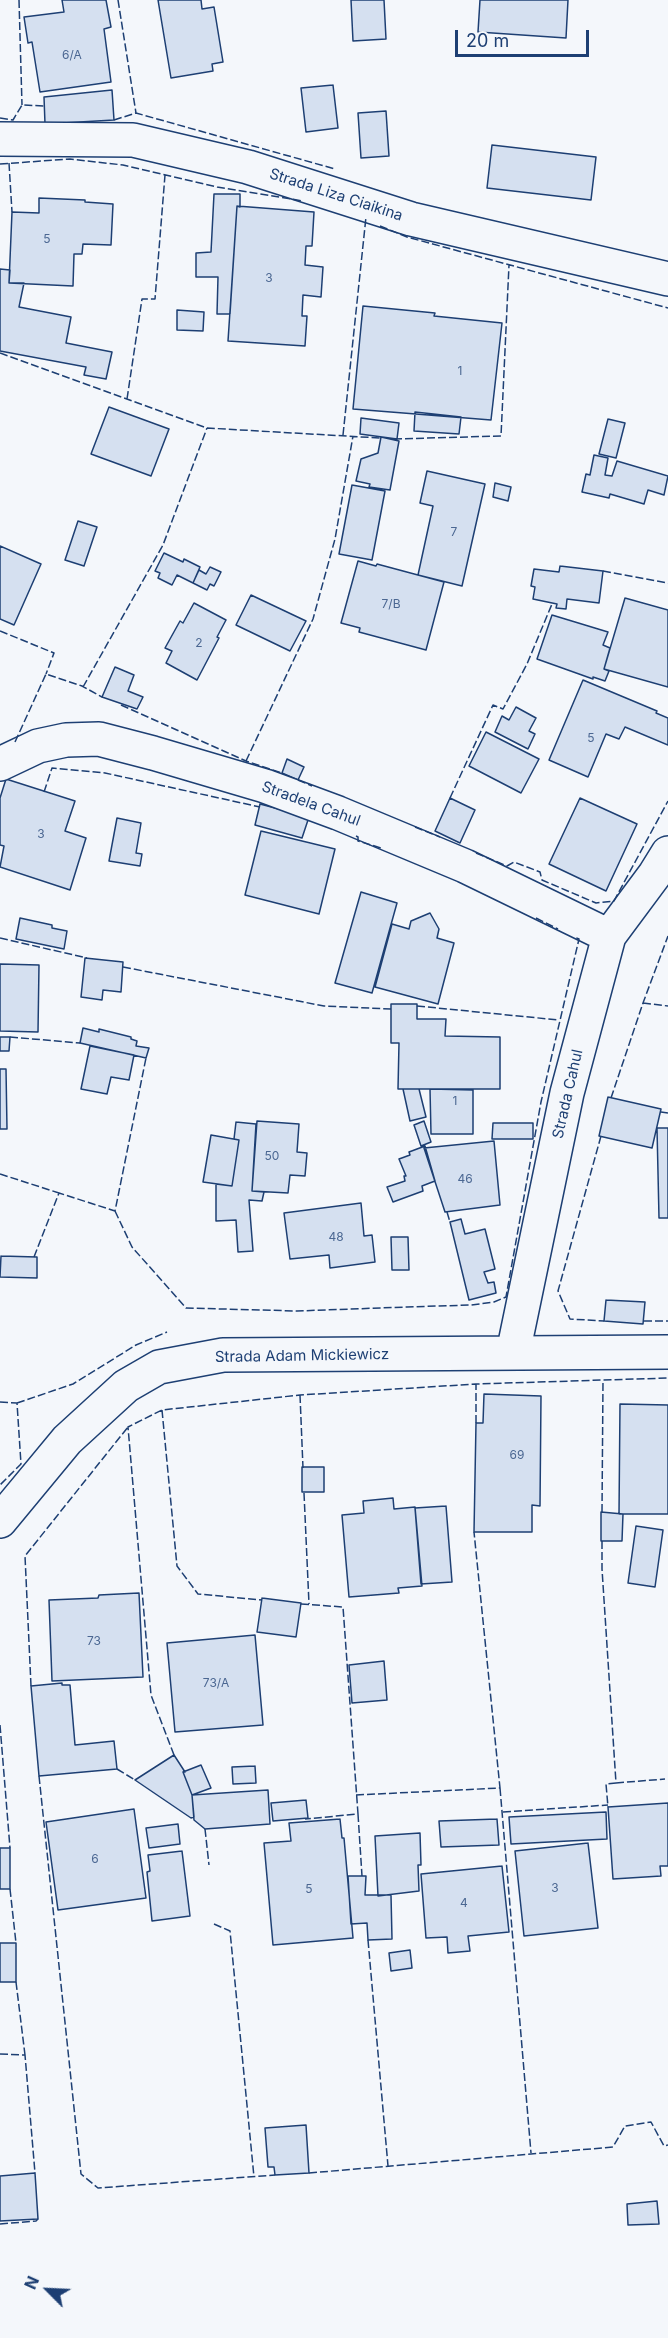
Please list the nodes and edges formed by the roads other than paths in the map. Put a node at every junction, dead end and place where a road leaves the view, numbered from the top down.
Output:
1 (0, 139) edge
2 (668, 279) edge
3 (0, 764) edge
4 (668, 853) edge
5 (609, 936) junction
6 (668, 1352) edge
7 (513, 1353) junction
8 (0, 1521) edge

1 - 2 street, Strada Liza Ciaikina
3 - 5 street, Stradela Cahul
4 - 5 street, Strada Cahul
5 - 7 street, Strada Cahul
6 - 7 street, Strada Adam Mickiewicz
7 - 8 street, Strada Adam Mickiewicz

